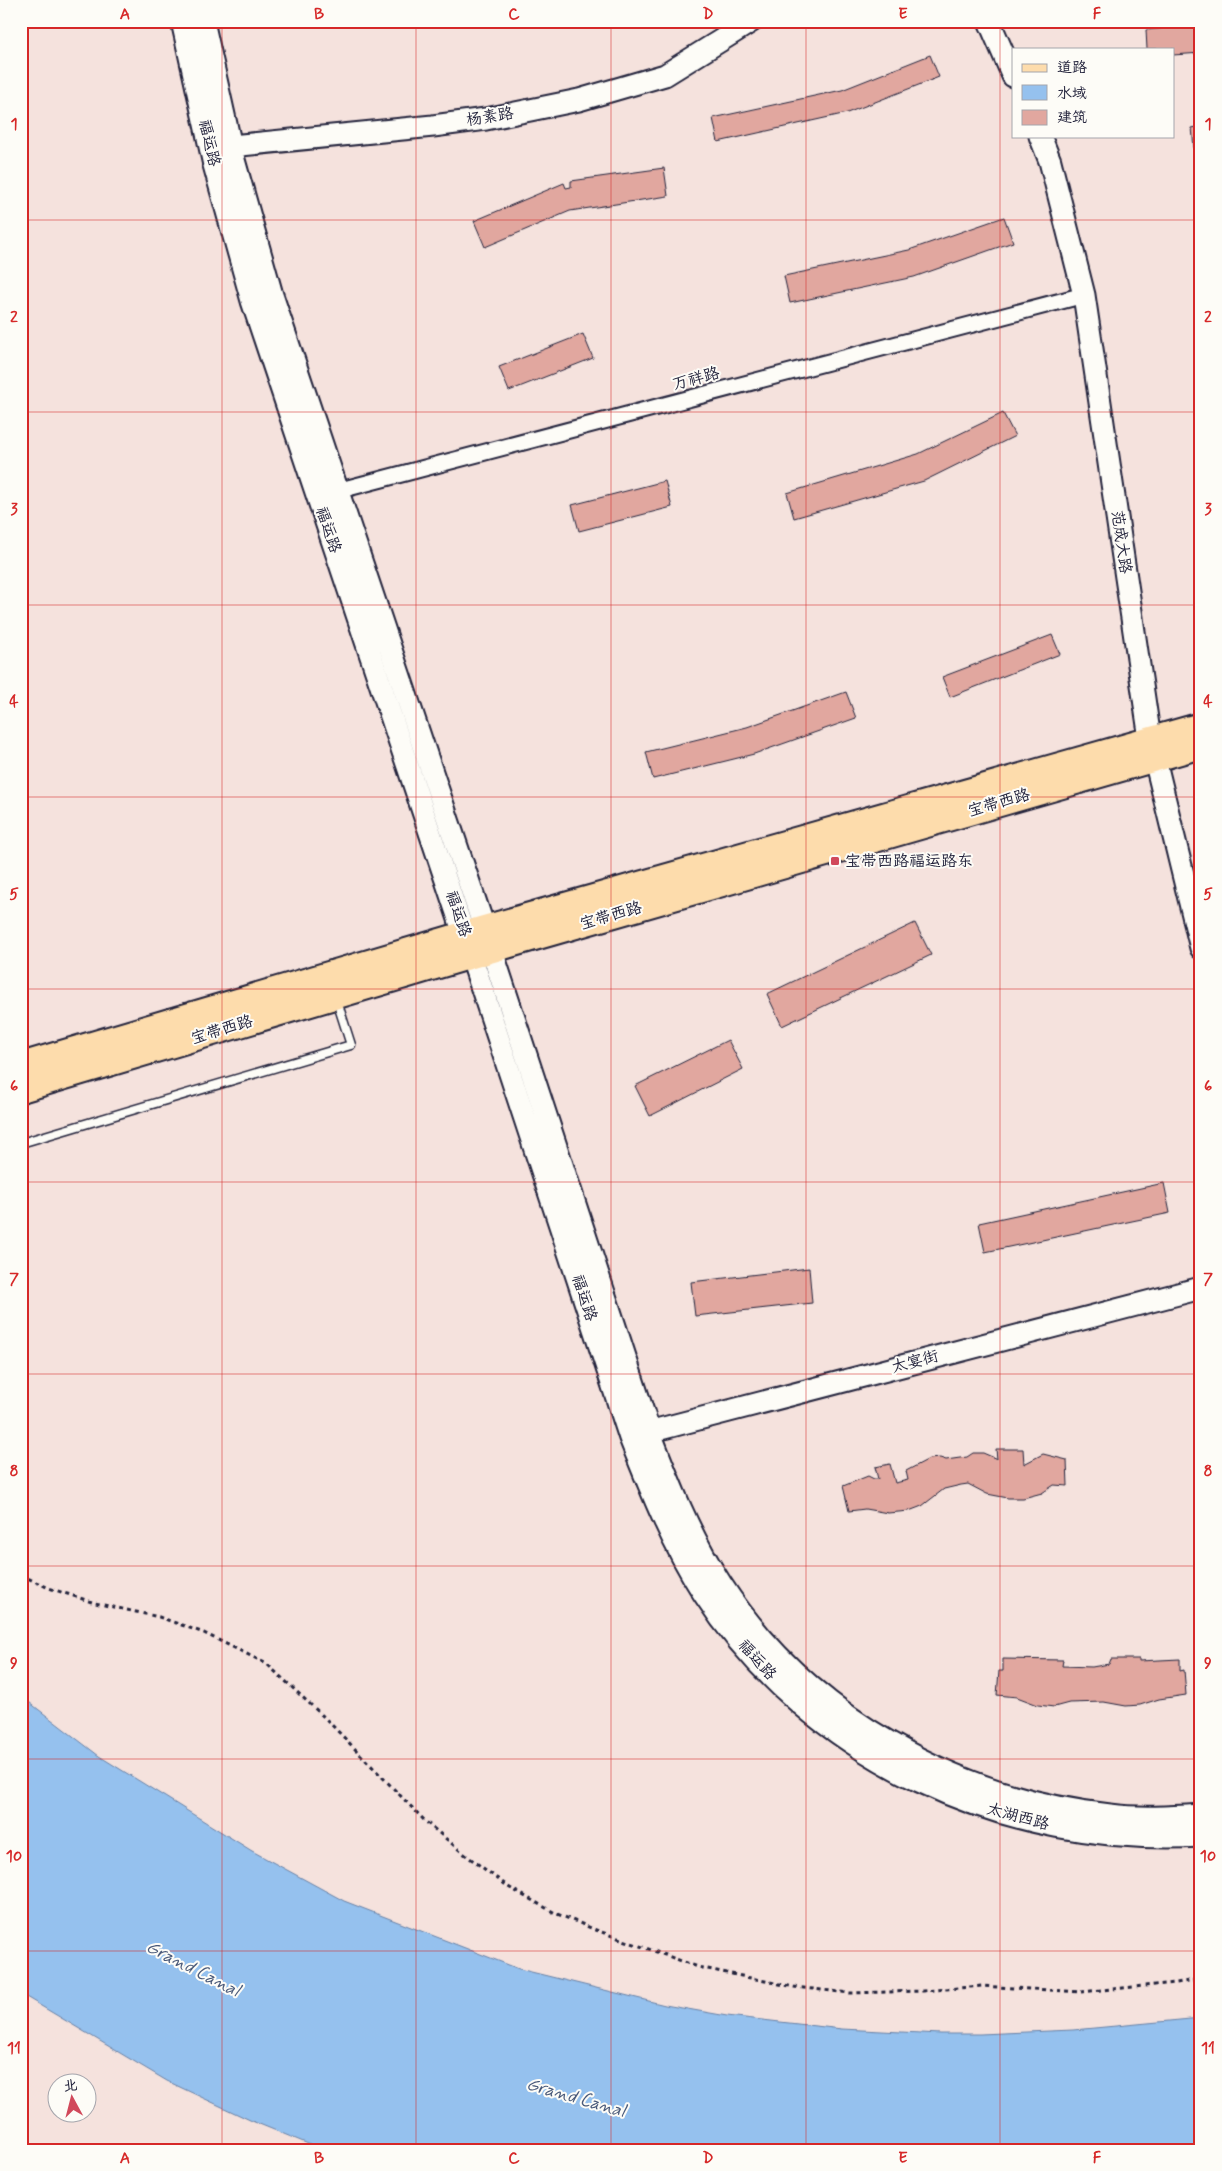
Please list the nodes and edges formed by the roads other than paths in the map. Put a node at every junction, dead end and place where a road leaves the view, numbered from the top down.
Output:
1 (182, 21) edge
2 (203, 21) edge
3 (752, 21) edge
4 (989, 21) edge
5 (1012, 74) edge
6 (1041, 138) edge
7 (220, 148) junction
8 (1084, 295) junction
9 (327, 494) junction
10 (1201, 725) edge
11 (1201, 746) edge
12 (1153, 748) junction
13 (474, 931) junction
14 (1201, 948) edge
15 (482, 953) junction
16 (336, 996) junction
17 (237, 1014) junction
18 (21, 1065) edge
19 (21, 1090) edge
20 (21, 1143) edge
21 (1201, 1288) edge
22 (639, 1434) junction
23 (856, 1734) junction
24 (1201, 1815) edge
25 (1201, 1836) edge

1 - 7 main road, 福运路
2 - 7 main road, 福运路
3 - 7 main road, 杨素路
4 - 5 main road
6 - 8 main road, 范成大路
7 - 9 main road, 福运路
8 - 9 street, 万祥路
8 - 12 main road, 范成大路
9 - 13 main road, 福运路
10 - 12 main road, 宝带西路
11 - 12 main road, 宝带西路
12 - 13 main road, 宝带西路
12 - 14 main road, 范成大路
12 - 15 main road, 宝带西路
13 - 15 main road, 福运路
13 - 17 main road, 宝带西路
15 - 16 main road, 宝带西路
15 - 22 main road, 福运路
16 - 17 main road, 宝带西路
16 - 20 lane
17 - 18 main road, 宝带西路
17 - 19 main road, 宝带西路
21 - 22 main road, 太宴街
22 - 23 main road, 福运路
23 - 24 main road, 太湖西路
23 - 25 main road, 太湖西路

